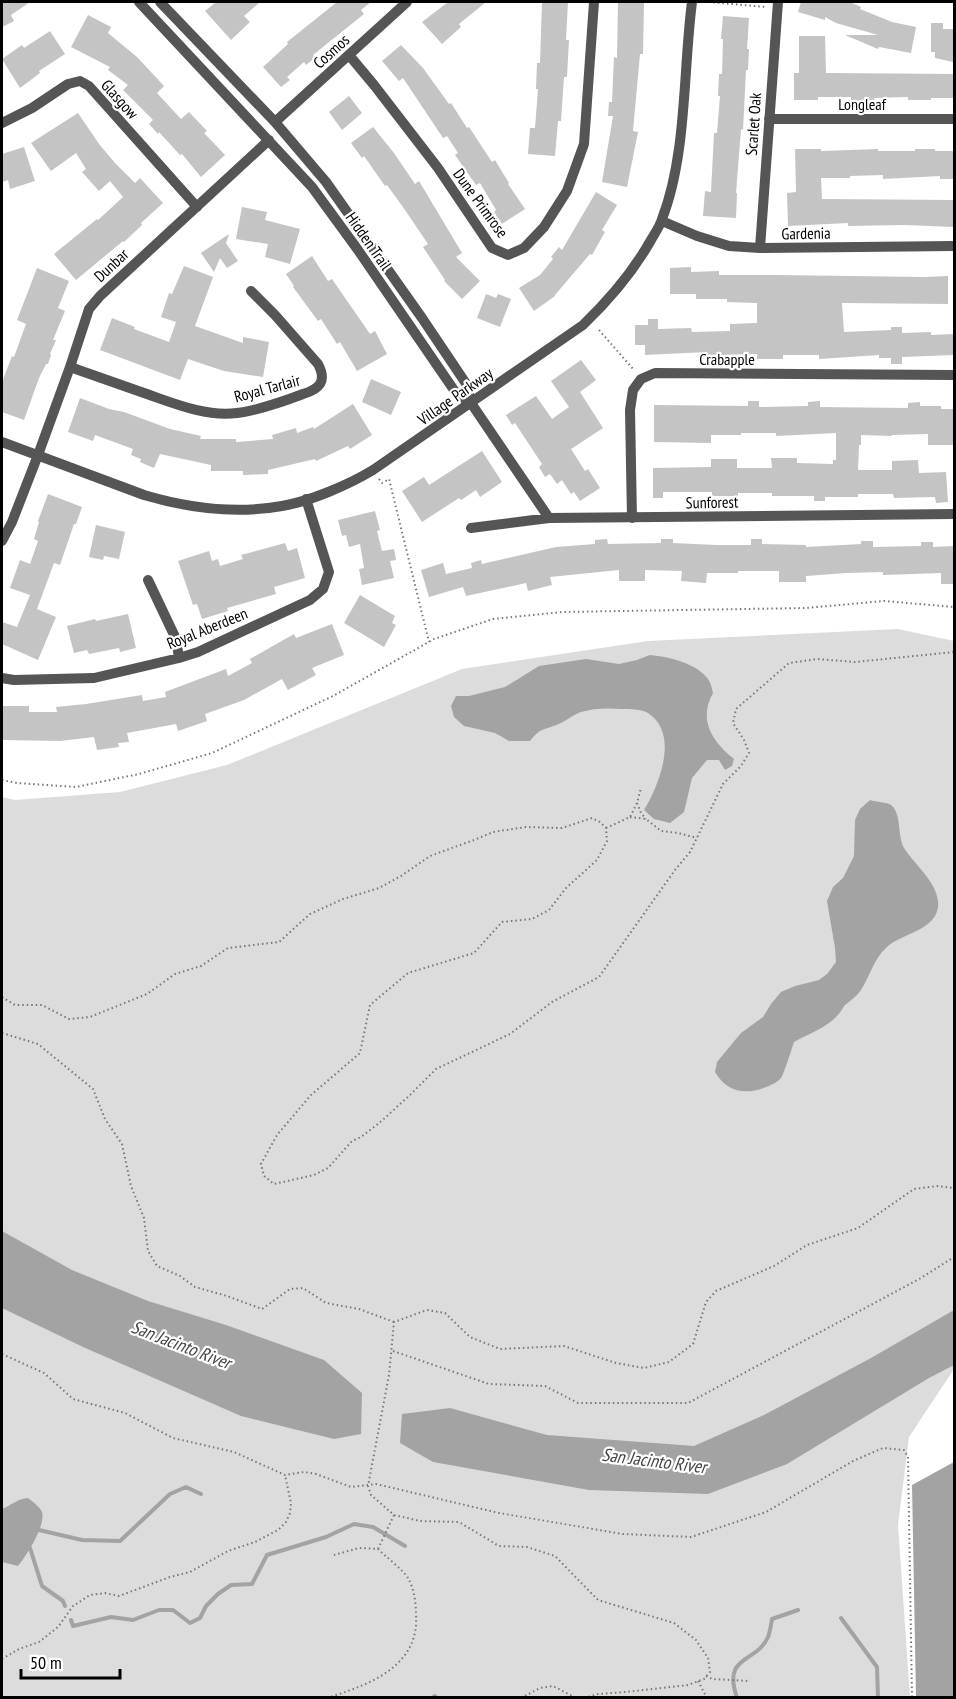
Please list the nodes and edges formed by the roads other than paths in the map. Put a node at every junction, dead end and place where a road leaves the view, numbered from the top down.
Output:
1 (139, 2) edge
2 (160, 2) edge
3 (407, 2) edge
4 (594, 2) edge
5 (692, 2) edge
6 (778, 4) edge
7 (349, 55) junction
8 (769, 118) junction
9 (954, 118) edge
10 (275, 122) junction
11 (2, 123) edge
12 (269, 140) junction
13 (197, 207) junction
14 (662, 221) junction
15 (954, 246) edge
16 (760, 248) junction
17 (251, 291) dead end
18 (70, 367) junction
19 (954, 375) edge
20 (471, 403) junction
21 (2, 442) edge
22 (38, 455) junction
23 (306, 499) junction
24 (954, 514) edge
25 (549, 518) junction
26 (632, 518) junction
27 (471, 528) dead end
28 (2, 541) edge
29 (148, 580) dead end
30 (178, 658) junction
31 (2, 678) edge

1 - 12 street, Hidden Trail
2 - 10 street
3 - 7 street, Cosmos
4 - 7 street, Dune Primrose
5 - 14 street, Village Parkway
6 - 8 street, Scarlet Oak
7 - 10 street, Cosmos
8 - 9 street, Longleaf
8 - 16 street, Scarlet Oak
10 - 20 street
11 - 13 street, Glasgow
12 - 13 street, Dunbar
12 - 20 street, Hidden Trail
13 - 18 street, Dunbar
14 - 16 street, Gardenia
14 - 20 street, Village Parkway
15 - 16 street, Gardenia
17 - 18 street, Royal Tarlair
18 - 22 street, Dunbar
19 - 26 street, Crabapple
20 - 23 street, Village Parkway
20 - 25 street, Hidden Trail
21 - 22 street, Village Parkway
22 - 23 street, Village Parkway
22 - 28 street, Dunbar
23 - 30 street, Royal Aberdeen
24 - 26 street, Sunforest
25 - 26 street, Sunforest
25 - 27 street, Sunforest
29 - 30 street
30 - 31 street, Royal Aberdeen

